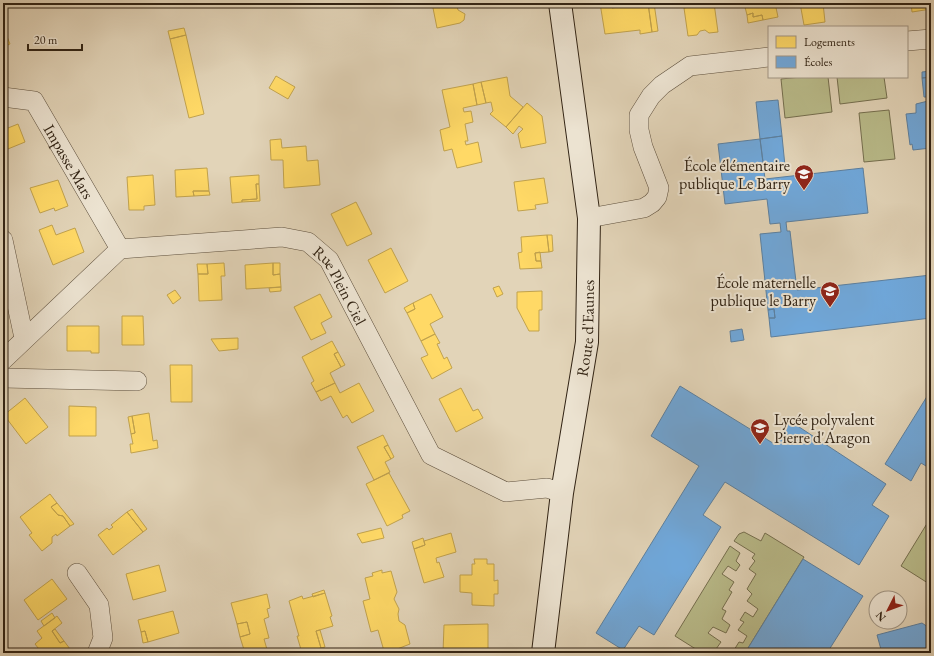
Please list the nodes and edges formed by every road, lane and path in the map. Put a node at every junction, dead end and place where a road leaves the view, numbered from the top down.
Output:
1 (560, 3) edge
2 (931, 39) edge
3 (908, 42) edge
4 (768, 57) edge
5 (3, 97) edge
6 (589, 218) junction
7 (3, 240) edge
8 (120, 249) junction
9 (24, 338) junction
10 (3, 360) edge
11 (3, 378) edge
12 (137, 381) dead end
13 (562, 493) junction
14 (77, 573) dead end
15 (97, 653) edge
16 (543, 653) edge

1 - 6 main road, Route d'Eaunes
2 - 3 street
4 - 6 street
5 - 8 street, Impasse Mars
6 - 13 main road, Route d'Eaunes
7 - 9 street
8 - 9 street
8 - 13 street, Rue Plein Ciel
9 - 10 street
11 - 12 street
13 - 16 main road, Route d'Eaunes
14 - 15 street

